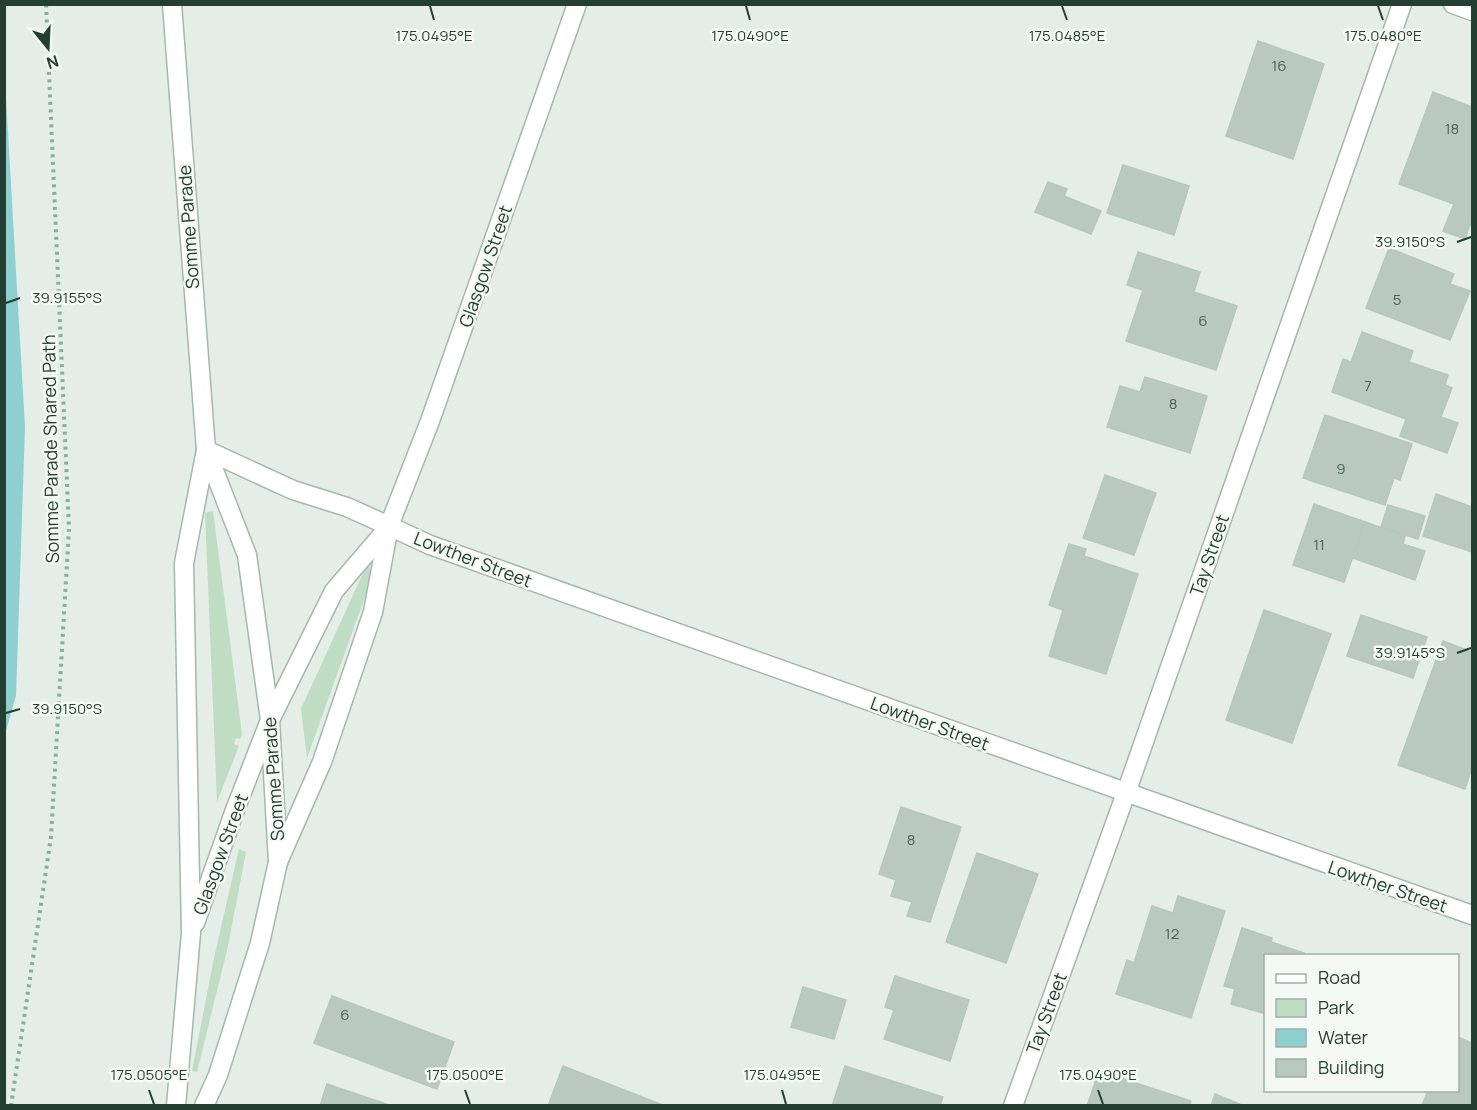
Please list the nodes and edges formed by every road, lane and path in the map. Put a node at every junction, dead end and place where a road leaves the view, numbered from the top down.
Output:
1 (46, 4) edge
2 (172, 4) edge
3 (577, 4) edge
4 (1402, 4) edge
5 (1453, 4) edge
6 (1473, 11) edge
7 (206, 450) junction
8 (389, 526) junction
9 (270, 720) junction
10 (1126, 793) junction
11 (278, 862) junction
12 (1473, 915) edge
13 (191, 933) junction
14 (11, 1106) edge
15 (176, 1106) edge
16 (204, 1106) edge
17 (1013, 1106) edge

1 - 14 path, Somme Parade Shared Path
2 - 7 main road, Somme Parade
3 - 8 main road, Glasgow Street
4 - 10 main road, Tay Street
5 - 6 main road
7 - 8 main road, Lowther Street
7 - 9 main road, Somme Parade
7 - 13 main road, Somme Parade
8 - 9 main road, Glasgow Street
8 - 10 main road, Lowther Street
8 - 11 main road, Glasgow Street
9 - 11 main road, Somme Parade
9 - 13 main road, Glasgow Street
10 - 12 main road, Lowther Street
10 - 17 main road, Tay Street
11 - 16 main road, Somme Parade
13 - 15 main road, Somme Parade

